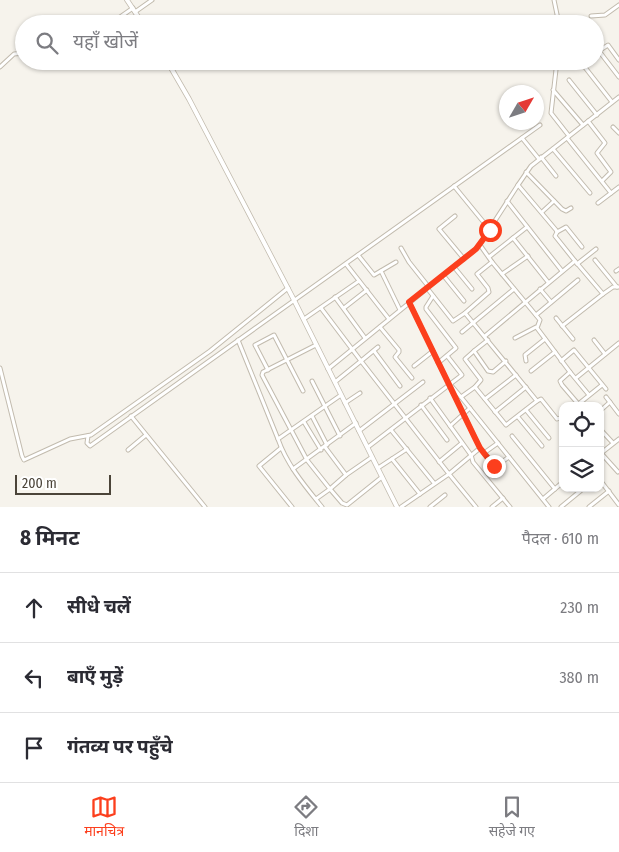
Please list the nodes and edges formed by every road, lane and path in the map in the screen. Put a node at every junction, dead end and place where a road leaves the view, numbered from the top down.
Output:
1 (127, 0) edge
2 (152, 0) edge
3 (554, 0) edge
4 (619, 5) edge
5 (134, 10) junction
6 (125, 15) edge
7 (137, 15) edge
8 (556, 15) edge
9 (604, 15) edge
10 (604, 48) edge
11 (15, 54) edge
12 (604, 57) edge
13 (619, 60) edge
14 (0, 66) edge
15 (171, 70) edge
16 (556, 70) edge
17 (587, 70) edge
18 (619, 78) edge
19 (569, 80) dead end
20 (553, 90) junction
21 (619, 97) edge
22 (612, 102) junction
23 (597, 115) junction
24 (588, 121) junction
25 (583, 125) junction
26 (613, 126) dead end
27 (533, 130) edge
28 (619, 133) edge
29 (568, 137) junction
30 (522, 138) junction
31 (553, 148) junction
32 (540, 158) junction
33 (526, 172) junction
34 (556, 176) dead end
35 (602, 180) junction
36 (518, 185) junction
37 (454, 186) junction
38 (619, 187) edge
39 (590, 193) dead end
40 (611, 193) junction
41 (507, 201) junction
42 (554, 201) junction
43 (598, 203) dead end
44 (571, 208) dead end
45 (542, 212) junction
46 (455, 216) dead end
47 (527, 227) junction
48 (490, 230) junction
49 (557, 232) junction
50 (514, 238) junction
51 (480, 245) junction
52 (582, 247) dead end
53 (401, 248) dead end
54 (596, 249) dead end
55 (358, 255) junction
56 (528, 256) junction
57 (489, 257) junction
58 (464, 259) junction
59 (596, 260) dead end
60 (396, 262) dead end
61 (492, 262) junction
62 (576, 262) junction
63 (346, 264) junction
64 (454, 267) junction
65 (381, 271) junction
66 (562, 272) junction
67 (502, 274) junction
68 (443, 275) junction
69 (578, 280) dead end
70 (359, 281) junction
71 (548, 282) junction
72 (428, 287) junction
73 (288, 288) junction
74 (514, 288) junction
75 (618, 288) edge
76 (472, 289) dead end
77 (540, 289) junction
78 (367, 290) junction
79 (603, 294) junction
80 (433, 296) junction
81 (335, 297) junction
82 (294, 300) junction
83 (464, 301) dead end
84 (409, 302) junction
85 (525, 302) junction
86 (551, 302) junction
87 (321, 308) junction
88 (344, 308) junction
89 (400, 310) junction
90 (465, 312) junction
91 (536, 315) junction
92 (556, 318) dead end
93 (304, 319) junction
94 (389, 319) junction
95 (474, 322) junction
96 (562, 326) junction
97 (380, 327) junction
98 (536, 327) junction
99 (462, 332) dead end
100 (485, 336) junction
101 (365, 338) junction
102 (515, 338) dead end
103 (545, 339) junction
104 (573, 339) dead end
105 (238, 340) junction
106 (488, 340) junction
107 (594, 340) dead end
108 (619, 343) edge
109 (316, 345) junction
110 (378, 347) dead end
111 (350, 349) junction
112 (374, 351) junction
113 (433, 351) junction
114 (474, 351) junction
115 (554, 352) junction
116 (605, 354) junction
117 (448, 357) junction
118 (287, 360) junction
119 (361, 361) junction
120 (506, 361) junction
121 (526, 361) dead end
122 (561, 361) junction
123 (438, 363) junction
124 (414, 366) dead end
125 (0, 368) edge
126 (328, 368) junction
127 (588, 368) junction
128 (268, 370) junction
129 (531, 371) dead end
130 (570, 372) junction
131 (516, 375) junction
132 (412, 378) dead end
133 (576, 378) junction
134 (312, 381) dead end
135 (335, 382) junction
136 (423, 382) dead end
137 (602, 384) junction
138 (450, 385) junction
139 (400, 386) dead end
140 (475, 387) junction
141 (526, 387) junction
142 (606, 389) dead end
143 (303, 391) dead end
144 (360, 393) dead end
145 (341, 395) junction
146 (589, 395) junction
147 (461, 397) junction
148 (606, 397) dead end
149 (430, 398) junction
150 (485, 399) junction
151 (536, 401) junction
152 (576, 402) edge
153 (581, 402) edge
154 (610, 402) junction
155 (345, 403) junction
156 (395, 405) junction
157 (421, 405) junction
158 (325, 406) junction
159 (604, 407) edge
160 (470, 408) junction
161 (526, 410) junction
162 (495, 412) junction
163 (463, 414) junction
164 (619, 414) edge
165 (131, 416) junction
166 (312, 416) junction
167 (518, 416) junction
168 (405, 419) junction
169 (559, 419) edge
170 (304, 422) junction
171 (356, 423) junction
172 (450, 426) junction
173 (391, 430) junction
174 (291, 431) junction
175 (359, 431) junction
176 (604, 433) edge
177 (146, 435) junction
178 (88, 436) junction
179 (340, 436) junction
180 (512, 436) dead end
181 (549, 438) dead end
182 (278, 439) junction
183 (619, 439) edge
184 (447, 440) dead end
185 (462, 442) junction
186 (498, 443) junction
187 (613, 443) junction
188 (326, 446) junction
189 (542, 446) dead end
190 (368, 447) junction
191 (281, 448) junction
192 (480, 448) junction
193 (407, 449) junction
194 (128, 450) dead end
195 (321, 450) junction
196 (604, 450) edge
197 (484, 453) junction
198 (471, 455) junction
199 (604, 456) edge
200 (372, 457) junction
201 (509, 457) junction
202 (392, 459) junction
203 (307, 460) junction
204 (439, 462) junction
205 (378, 468) junction
206 (293, 469) junction
207 (618, 472) edge
208 (449, 474) junction
209 (346, 475) junction
210 (382, 476) junction
211 (434, 483) junction
212 (559, 485) edge
213 (604, 485) edge
214 (555, 488) junction
215 (330, 489) junction
216 (609, 491) junction
217 (579, 492) edge
218 (420, 494) junction
219 (445, 495) dead end
220 (504, 498) junction
221 (316, 499) junction
222 (543, 499) junction
223 (619, 506) edge
224 (205, 507) edge
225 (292, 507) edge
226 (322, 507) edge
227 (397, 507) edge
228 (401, 507) edge
229 (430, 507) edge
230 (476, 507) edge
231 (492, 507) edge
232 (510, 507) edge
233 (549, 507) edge
234 (561, 507) edge
235 (589, 507) edge

1 - 5 street
2 - 5 street
3 - 8 street
4 - 9 street
5 - 6 street
5 - 7 street
10 - 13 street
11 - 14 street
12 - 18 street
15 - 73 street
16 - 20 street
17 - 22 street
19 - 23 street
20 - 25 street
20 - 29 street
21 - 22 street
22 - 23 street
23 - 24 street
24 - 25 street
24 - 35 street
25 - 29 street
26 - 28 street
27 - 30 street
29 - 31 street
29 - 35 street
30 - 32 street
30 - 37 street
31 - 32 street
31 - 39 street
32 - 33 street
32 - 34 street
33 - 36 street
33 - 42 street
35 - 40 street
36 - 41 street
36 - 45 street
37 - 48 street
37 - 55 street
38 - 40 street
40 - 43 street
41 - 47 street
41 - 48 street
42 - 44 street
42 - 45 street
45 - 49 street
46 - 58 street
47 - 50 street
47 - 66 street
48 - 51 street
49 - 52 street
49 - 62 street
50 - 56 street
50 - 57 street
51 - 57 street
51 - 58 street
53 - 72 street
54 - 62 street
55 - 63 street
55 - 65 street
56 - 67 street
56 - 71 street
57 - 61 street
58 - 64 street
59 - 75 street
60 - 65 street
61 - 67 street
61 - 90 street
62 - 66 street
62 - 79 street
63 - 70 street
63 - 82 street
64 - 68 street
64 - 76 street
65 - 89 street
66 - 71 street
67 - 74 street
68 - 72 street
68 - 83 street
69 - 86 street
70 - 78 street
70 - 81 street
71 - 77 street
72 - 80 street
72 - 84 street
73 - 82 street
73 - 178 street
74 - 85 street
74 - 95 street
75 - 79 street
77 - 85 street
77 - 86 street
78 - 88 street
78 - 94 street
79 - 96 street
80 - 90 street
80 - 117 street
81 - 87 street
81 - 88 street
82 - 93 street
82 - 105 street
84 - 89 street
84 - 113 street
85 - 91 street
85 - 100 street
86 - 91 street
87 - 93 street
87 - 111 street
88 - 101 street
89 - 94 street
90 - 95 street
91 - 98 street
92 - 96 street
93 - 109 street
94 - 97 street
95 - 99 street
95 - 100 street
96 - 104 street
97 - 101 street
97 - 132 street
98 - 102 street
98 - 103 street
100 - 106 street
101 - 111 street
103 - 115 street
103 - 121 street
105 - 165 street
105 - 182 street
106 - 114 street
106 - 120 street
107 - 116 street
108 - 116 street
109 - 118 street
109 - 126 street
110 - 112 street
111 - 119 street
111 - 126 street
112 - 119 street
112 - 139 street
113 - 123 street
113 - 124 street
114 - 120 street
114 - 140 street
115 - 122 street
115 - 129 street
116 - 127 street
117 - 123 street
117 - 138 street
118 - 128 street
118 - 128 street
118 - 143 street
119 - 135 street
119 - 156 street
120 - 131 street
122 - 127 street
122 - 130 street
123 - 138 street
125 - 178 street
126 - 135 street
127 - 133 street
127 - 137 street
128 - 174 street
130 - 133 street
130 - 152 street
131 - 141 street
131 - 150 street
133 - 146 street
134 - 158 street
135 - 145 street
136 - 156 street
137 - 142 street
137 - 146 street
138 - 147 street
138 - 149 street
138 - 163 street
140 - 147 street
140 - 150 street
141 - 151 street
141 - 162 street
144 - 155 street
145 - 155 street
145 - 158 street
146 - 153 street
147 - 160 street
148 - 154 street
149 - 157 street
149 - 172 street
150 - 162 street
151 - 161 street
151 - 169 street
154 - 159 street
154 - 164 street
155 - 171 street
156 - 168 street
156 - 175 street
157 - 168 street
157 - 184 street
158 - 166 street
158 - 179 street
160 - 163 street
160 - 186 street
161 - 167 street
161 - 181 street
162 - 167 street
163 - 172 street
163 - 192 street
165 - 177 street
165 - 178 street
166 - 170 street
166 - 188 street
167 - 189 street
168 - 173 street
168 - 204 street
170 - 174 street
170 - 195 street
171 - 175 street
171 - 179 street
172 - 185 street
173 - 190 street
173 - 193 street
174 - 182 street
174 - 203 street
175 - 190 street
176 - 187 street
177 - 194 street
177 - 224 street
179 - 188 street
180 - 214 street
182 - 191 street
183 - 187 street
185 - 198 street
185 - 204 street
186 - 197 street
186 - 201 street
187 - 196 street
188 - 195 street
188 - 209 street
190 - 200 street
191 - 206 street
191 - 225 street
192 - 197 street
192 - 198 street
193 - 202 street
193 - 211 street
195 - 203 street
197 - 201 street
198 - 208 street
198 - 220 street
199 - 207 street
200 - 205 street
200 - 209 street
201 - 222 street
202 - 205 street
202 - 218 street
203 - 206 street
203 - 215 street
204 - 208 street
205 - 210 street
206 - 221 street
208 - 211 street
208 - 230 street
209 - 215 street
210 - 215 street
210 - 227 street
211 - 218 street
212 - 214 street
213 - 216 street
214 - 222 street
215 - 221 street
216 - 223 street
216 - 235 street
217 - 234 street
218 - 228 street
219 - 229 street
220 - 231 street
220 - 232 street
221 - 226 street
222 - 233 street

